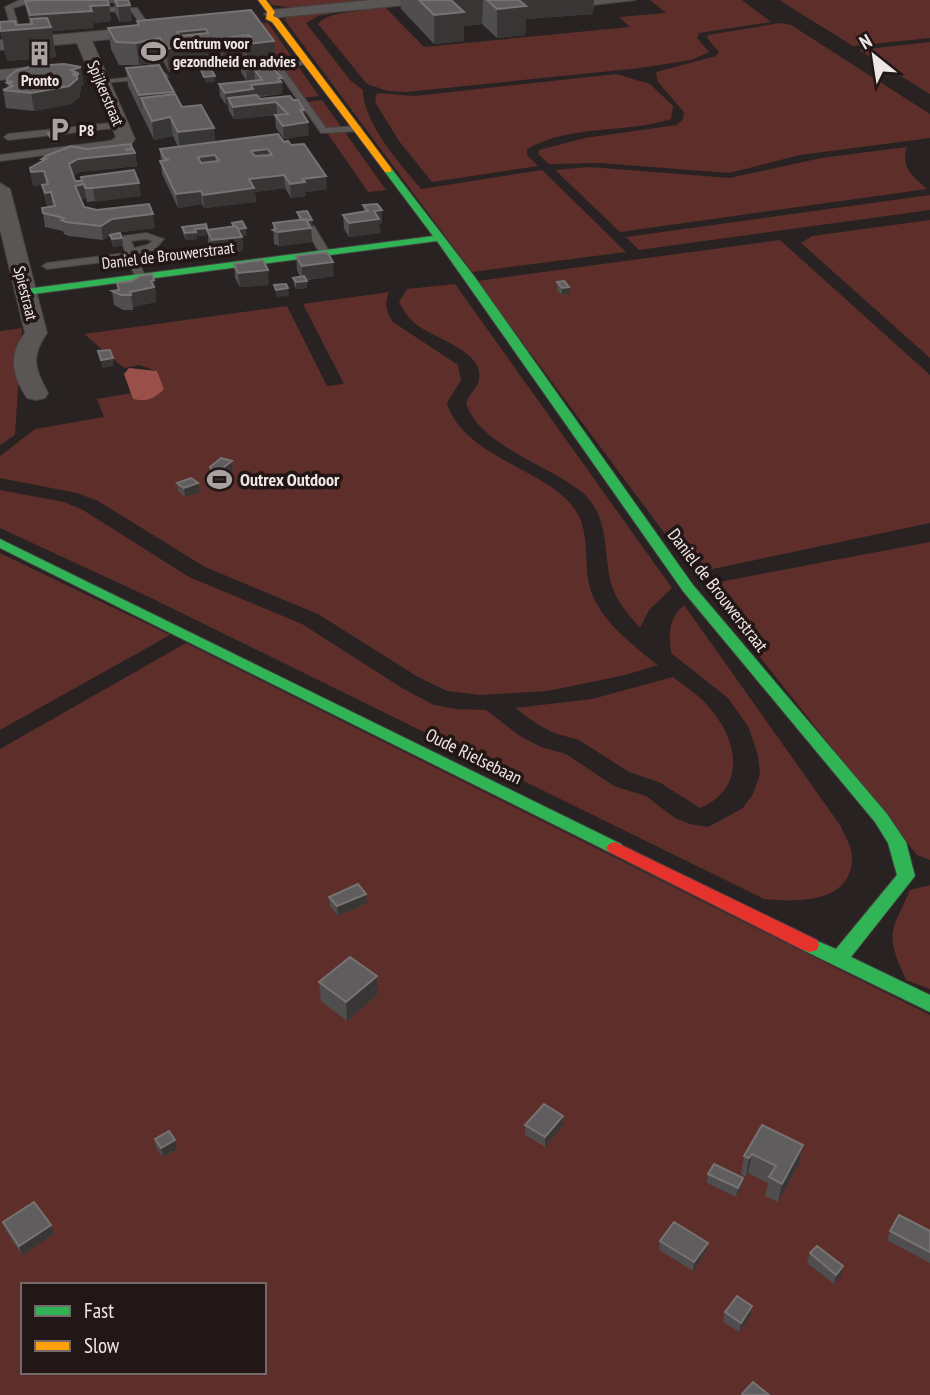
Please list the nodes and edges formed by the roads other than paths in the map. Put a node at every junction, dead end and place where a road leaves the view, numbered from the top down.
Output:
1 (23, 0) edge
2 (409, 0) edge
3 (589, 0) edge
4 (622, 1) edge
5 (631, 3) edge
6 (5, 8) edge
7 (90, 9) edge
8 (265, 13) edge
9 (174, 29) edge
10 (150, 32) junction
11 (17, 34) edge
12 (83, 38) junction
13 (0, 45) edge
14 (307, 62) junction
15 (86, 71) junction
16 (0, 75) edge
17 (165, 75) edge
18 (120, 125) junction
19 (358, 129) junction
20 (8, 137) dead end
21 (117, 143) joint
22 (0, 158) edge
23 (1, 197) edge
24 (310, 228) edge
25 (440, 238) junction
26 (325, 253) junction
27 (47, 266) dead end
28 (141, 277) junction
29 (26, 292) junction
30 (36, 393) dead end
31 (0, 543) edge
32 (839, 959) junction
33 (930, 1004) edge

1 - 6 lane
2 - 8 street
3 - 4 lane
4 - 5 lane
6 - 11 lane
7 - 10 lane
8 - 14 street, Daniel de Brouwerstraat
9 - 10 street
10 - 12 street
12 - 13 street
12 - 15 street, Spijkerstraat
14 - 19 street, Daniel de Brouwerstraat
14 - 19 lane
15 - 16 street
15 - 17 lane
15 - 18 street, Spijkerstraat
18 - 20 lane
18 - 21 street, Spijkerstraat
19 - 25 street, Daniel de Brouwerstraat
21 - 22 lane
23 - 29 street, Spiestraat
24 - 26 lane
25 - 26 street, Daniel de Brouwerstraat
25 - 32 street, Daniel de Brouwerstraat
26 - 28 street, Daniel de Brouwerstraat
27 - 28 lane
28 - 29 street, Daniel de Brouwerstraat
29 - 30 street, Spiestraat
31 - 32 street, Oude Rielsebaan
32 - 33 street, Oude Rielsebaan

